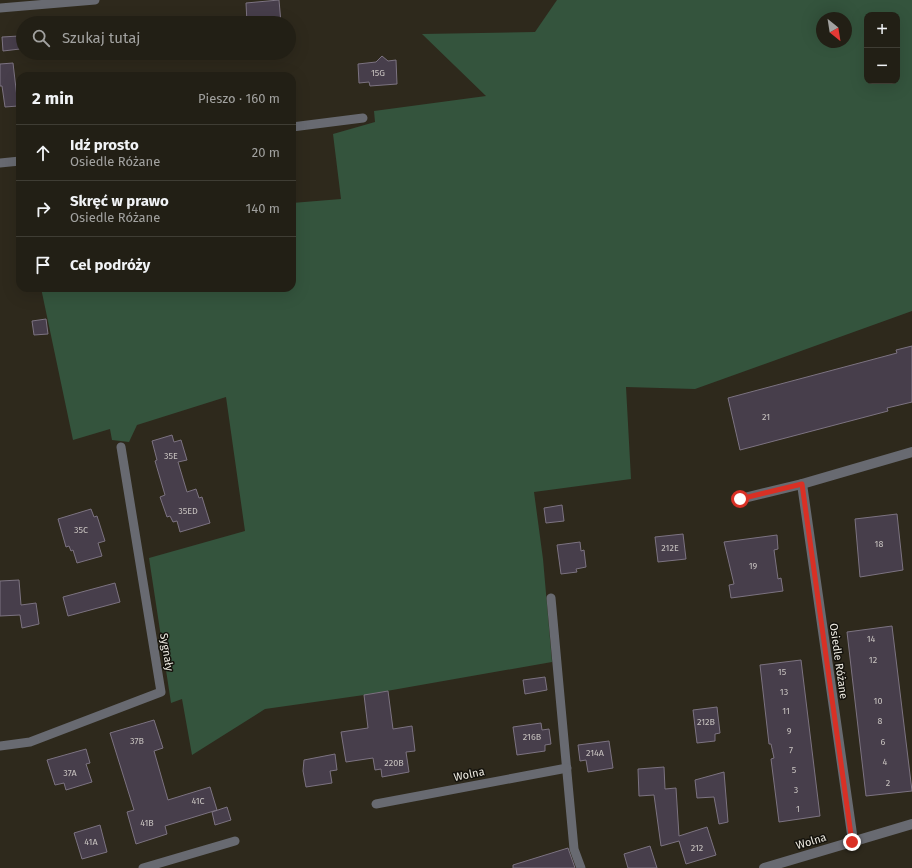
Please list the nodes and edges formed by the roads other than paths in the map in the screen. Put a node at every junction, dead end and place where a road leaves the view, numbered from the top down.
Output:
1 (95, 0) edge
2 (0, 8) edge
3 (363, 118) dead end
4 (296, 126) edge
5 (16, 161) edge
6 (0, 163) edge
7 (122, 447) dead end
8 (912, 452) edge
9 (802, 484) junction
10 (740, 499) dead end
11 (551, 598) dead end
12 (0, 746) edge
13 (567, 768) junction
14 (376, 804) dead end
15 (912, 824) edge
16 (235, 841) dead end
17 (852, 842) junction
18 (143, 868) edge
19 (581, 868) edge
20 (764, 868) edge

1 - 2 lane
3 - 4 lane
5 - 6 lane
7 - 12 lane, Sygnały
8 - 9 street
9 - 10 street
9 - 17 street, Osiedle Różane
11 - 13 lane
13 - 14 lane, Wolna
13 - 19 lane
15 - 17 street, Wolna
16 - 18 lane
17 - 20 street, Wolna

